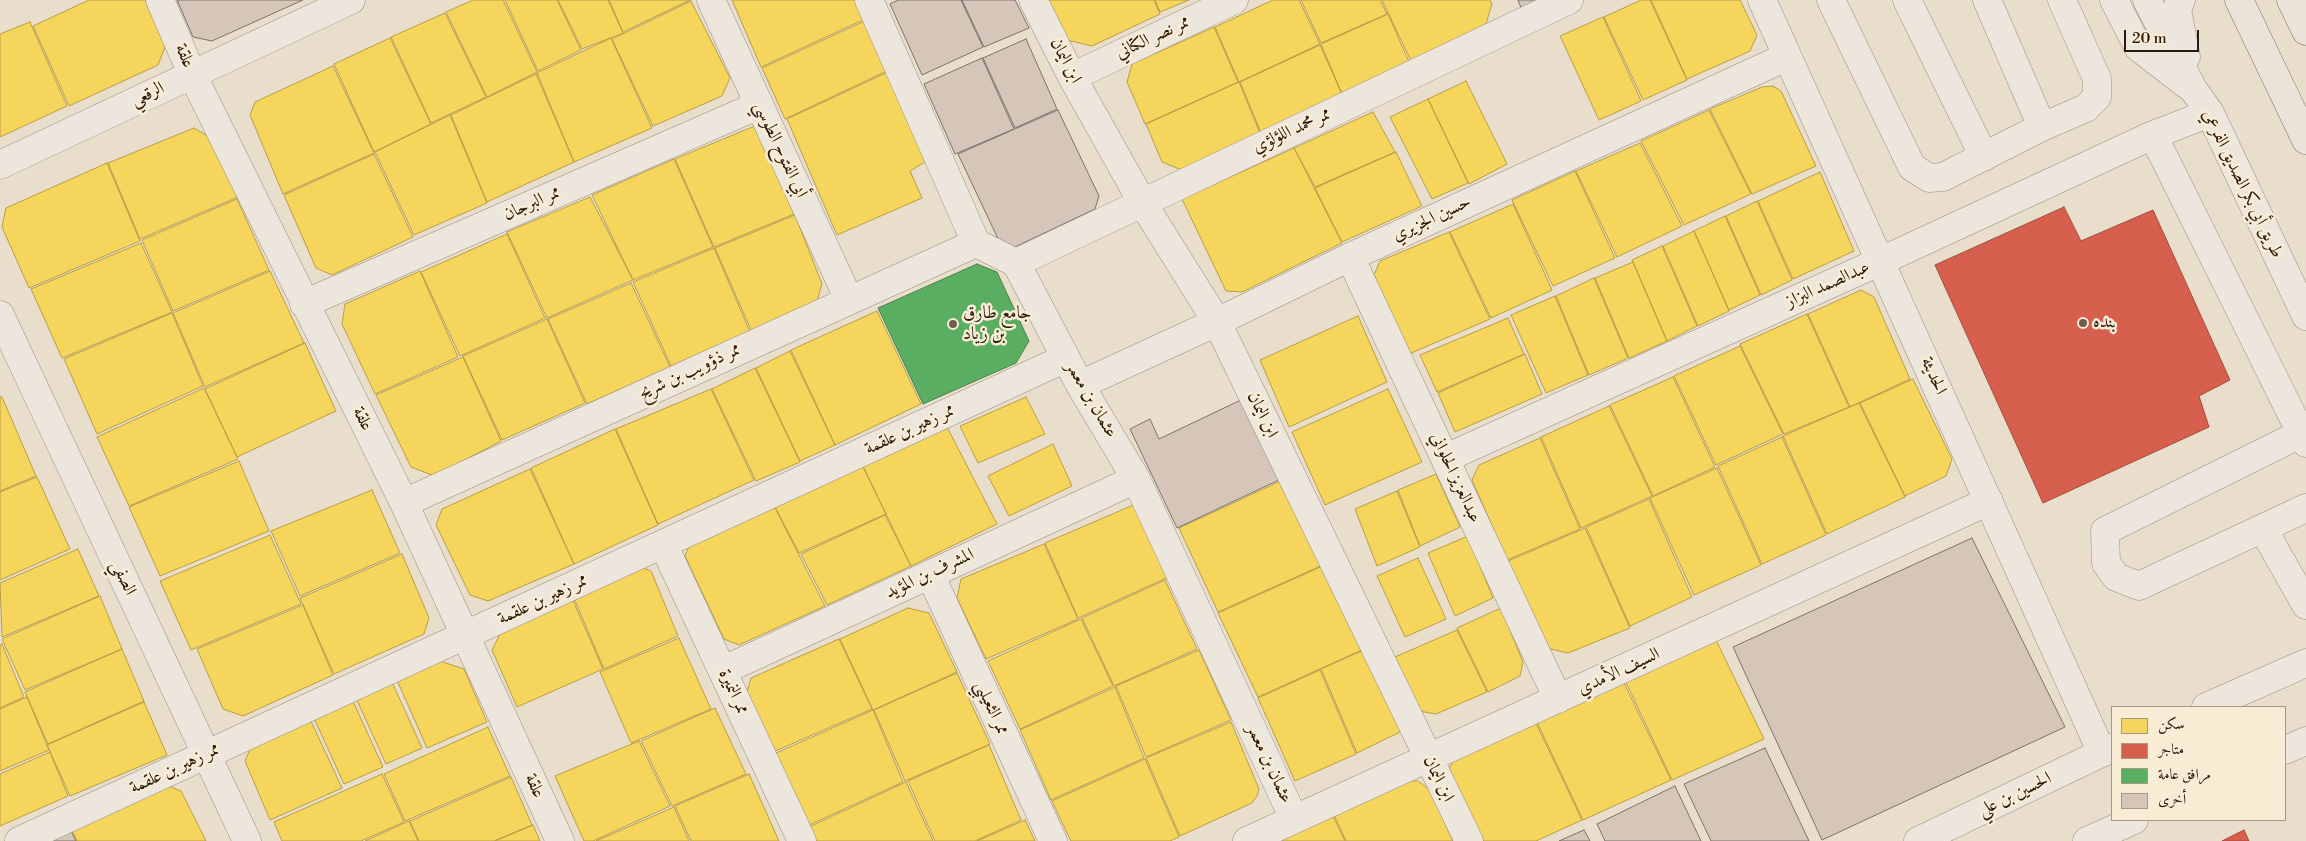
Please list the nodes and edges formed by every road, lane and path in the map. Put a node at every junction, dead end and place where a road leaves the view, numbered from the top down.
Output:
1 (160, 0) edge
2 (711, 0) edge
3 (870, 0) edge
4 (1033, 0) edge
5 (1234, 0) edge
6 (1569, 0) edge
7 (1762, 0) edge
8 (1830, 0) edge
9 (1907, 0) edge
10 (1987, 0) edge
11 (2062, 0) edge
12 (2114, 0) edge
13 (2148, 0) edge
14 (2180, 0) edge
15 (2239, 0) edge
16 (2291, 0) edge
17 (345, 1) edge
18 (1515, 11) edge
19 (2306, 31) edge
20 (1786, 56) junction
21 (192, 74) junction
22 (1072, 77) junction
23 (2193, 89) junction
24 (759, 105) junction
25 (2210, 113) junction
26 (2042, 127) junction
27 (2153, 135) junction
28 (2306, 140) edge
29 (1984, 157) junction
30 (0, 165) edge
31 (1142, 202) junction
32 (976, 243) junction
33 (1350, 256) junction
34 (1881, 261) junction
35 (1016, 263) junction
36 (849, 300) junction
37 (304, 304) junction
38 (0, 315) edge
39 (2306, 316) edge
40 (1216, 322) junction
41 (1066, 358) junction
42 (1080, 385) junction
43 (2305, 436) edge
44 (1446, 458) junction
45 (1136, 479) junction
46 (1990, 501) junction
47 (404, 503) junction
48 (2306, 508) edge
49 (2263, 529) junction
50 (663, 544) junction
51 (930, 574) junction
52 (2306, 606) edge
53 (465, 636) junction
54 (2306, 663) edge
55 (724, 670) junction
56 (1558, 699) junction
57 (2208, 706) edge
58 (2306, 741) edge
59 (2286, 750) edge
60 (2107, 751) edge
61 (206, 754) junction
62 (1428, 759) junction
63 (1294, 819) junction
64 (2132, 821) edge
65 (19, 841) edge
66 (247, 841) edge
67 (560, 841) edge
68 (802, 841) edge
69 (1053, 841) edge
70 (1247, 841) edge
71 (1469, 841) edge
72 (1918, 841) edge
73 (2088, 841) edge

1 - 21 street, علقة
2 - 24 street, أبي الفتوح الطوسي
3 - 32 street
4 - 22 street, ابن اليمان
5 - 22 street, ممر نصر الكتاني
6 - 18 street, ممر محمد اللؤلؤي
7 - 20 street, الحديثة
8 - 29 street
9 - 29 street
10 - 26 street
11 - 26 street
12 - 23 street
13 - 23 street, طريق أبي بكر الصديق الفرعي
14 - 23 street
15 - 28 main road
16 - 19 main road
17 - 21 street, الرقعي
18 - 31 street, ممر محمد اللؤلؤي
20 - 33 street, حسين الجزيري
20 - 34 street, الحديثة
21 - 30 street, الرقعي
21 - 37 street, علقة
22 - 31 street, ابن اليمان
23 - 25 street, طريق أبي بكر الصديق الفرعي
24 - 36 street, أبي الفتوح الطوسي
24 - 37 street, ممر البرجان
25 - 27 street, عبدالصمد البزاز
25 - 39 street, طريق أبي بكر الصديق الفرعي
26 - 29 street
27 - 34 street, عبدالصمد البزاز
27 - 43 street
31 - 35 street, ممر محمد اللؤلؤي
31 - 40 street, ابن اليمان
32 - 35 street
32 - 36 street, ممر ذؤويب بن شريح
33 - 40 street, حسين الجزيري
33 - 44 street, عبدالعزيز الحلواني
34 - 44 street, عبدالصمد البزاز
34 - 46 street, الحديثة
35 - 41 street, عثمان بن معمر
36 - 47 street, ممر ذؤويب بن شريح
37 - 47 street, علقة
38 - 61 street, الصفي
40 - 42 street, حسين الجزيري
40 - 62 street, ابن اليمان
41 - 42 street, عثمان بن معمر
41 - 50 street, ممر زهير بن علقمة
42 - 45 street, عثمان بن معمر
43 - 49 street
44 - 56 street, عبدالعزيز الحلواني
45 - 51 street, المشرف بن المؤيد
45 - 63 street, عثمان بن معمر
46 - 56 street, السيف الأمدي
46 - 60 street, الحديثة
47 - 53 street, علقة
48 - 49 street
49 - 52 street
50 - 53 street, ممر زهير بن علقمة
50 - 55 street, ممر النميرة
51 - 55 street, المشرف بن المؤيد
51 - 69 street, ممر الثعيلبي
53 - 61 street, ممر زهير بن علقمة
53 - 67 street, علقة
54 - 57 street
55 - 68 street, ممر النميرة
56 - 62 street, السيف الأمدي
58 - 59 street
60 - 72 street, الحسين بن علي
61 - 65 street, ممر زهير بن علقمة
61 - 66 street, الصفي
62 - 63 street, السيف الأمدي
62 - 71 street, ابن اليمان
63 - 70 street, السيف الأمدي
64 - 73 street

